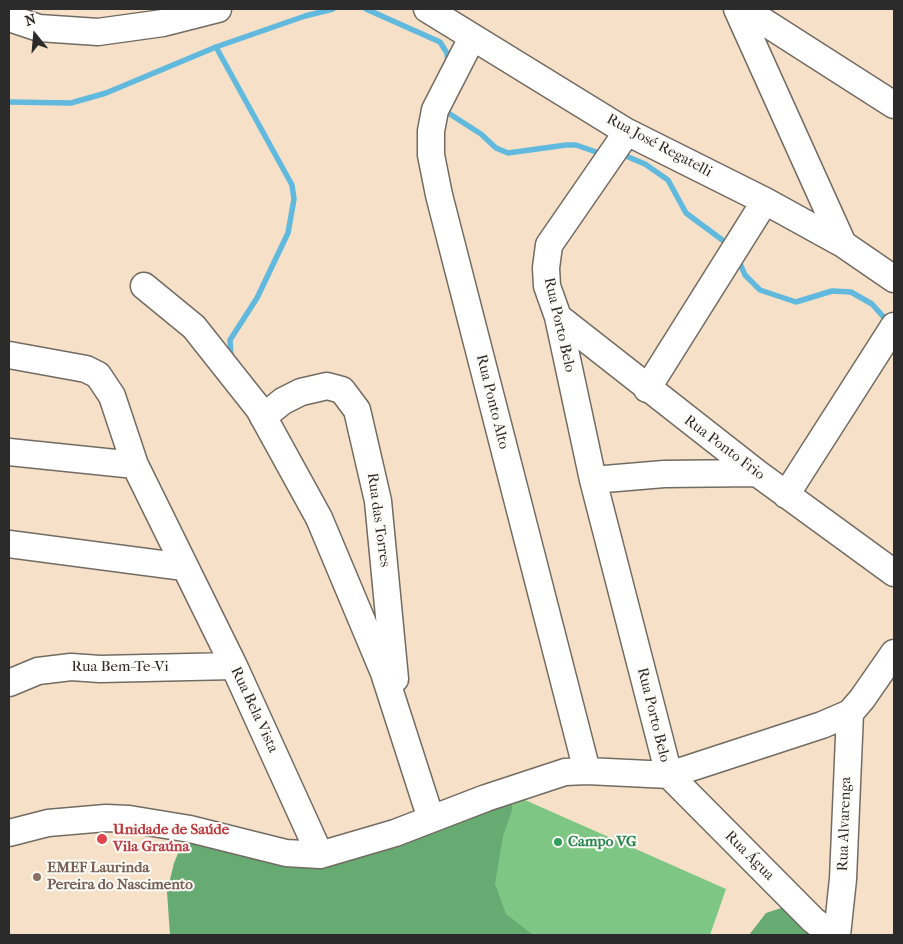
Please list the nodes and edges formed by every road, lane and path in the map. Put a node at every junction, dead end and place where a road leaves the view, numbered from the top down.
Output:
1 (218, 9) edge
2 (427, 9) edge
3 (737, 9) edge
4 (744, 9) edge
5 (9, 18) edge
6 (472, 38) junction
7 (894, 105) edge
8 (627, 132) junction
9 (765, 201) junction
10 (843, 244) junction
11 (894, 279) edge
12 (144, 286) dead end
13 (558, 317) junction
14 (894, 326) edge
15 (9, 355) edge
16 (647, 389) junction
17 (263, 417) junction
18 (9, 452) edge
19 (135, 465) junction
20 (757, 473) junction
21 (593, 480) junction
22 (786, 494) junction
23 (9, 544) edge
24 (184, 567) junction
25 (894, 572) edge
26 (894, 653) edge
27 (234, 666) junction
28 (9, 684) edge
29 (850, 713) junction
30 (398, 714) junction
31 (587, 771) junction
32 (669, 775) junction
33 (431, 819) junction
34 (9, 833) edge
35 (320, 855) junction
36 (832, 935) edge
37 (837, 935) edge

1 - 5 street
2 - 6 street, Rua José Regatelli
3 - 10 street
4 - 7 street
6 - 8 street, Rua José Regatelli
6 - 31 street, Rua Ponto Alto
8 - 9 street, Rua José Regatelli
8 - 13 street, Rua Porto Belo
9 - 10 street, Rua José Regatelli
9 - 16 street
10 - 11 street, Rua José Regatelli
12 - 17 street, Rua das Torres
13 - 16 street, Rua Ponto Frio
13 - 21 street, Rua Porto Belo
14 - 22 street
15 - 19 street, Rua Bela Vista
16 - 20 street, Rua Ponto Frio
17 - 30 street, Rua das Torres
17 - 30 street, Rua das Torres
18 - 19 street
19 - 24 street, Rua Bela Vista
20 - 21 street
20 - 22 street, Rua Ponto Frio
21 - 32 street, Rua Porto Belo
22 - 25 street, Rua Ponto Frio
23 - 24 street
24 - 27 street, Rua Bela Vista
26 - 29 street
27 - 28 street, Rua Bem-Te-Vi
27 - 35 street, Rua Bela Vista
29 - 32 street
29 - 37 street, Rua Alvarenga
30 - 33 street, Rua das Torres
31 - 32 street
31 - 33 street
32 - 36 street, Rua Água
33 - 35 street
34 - 35 street

